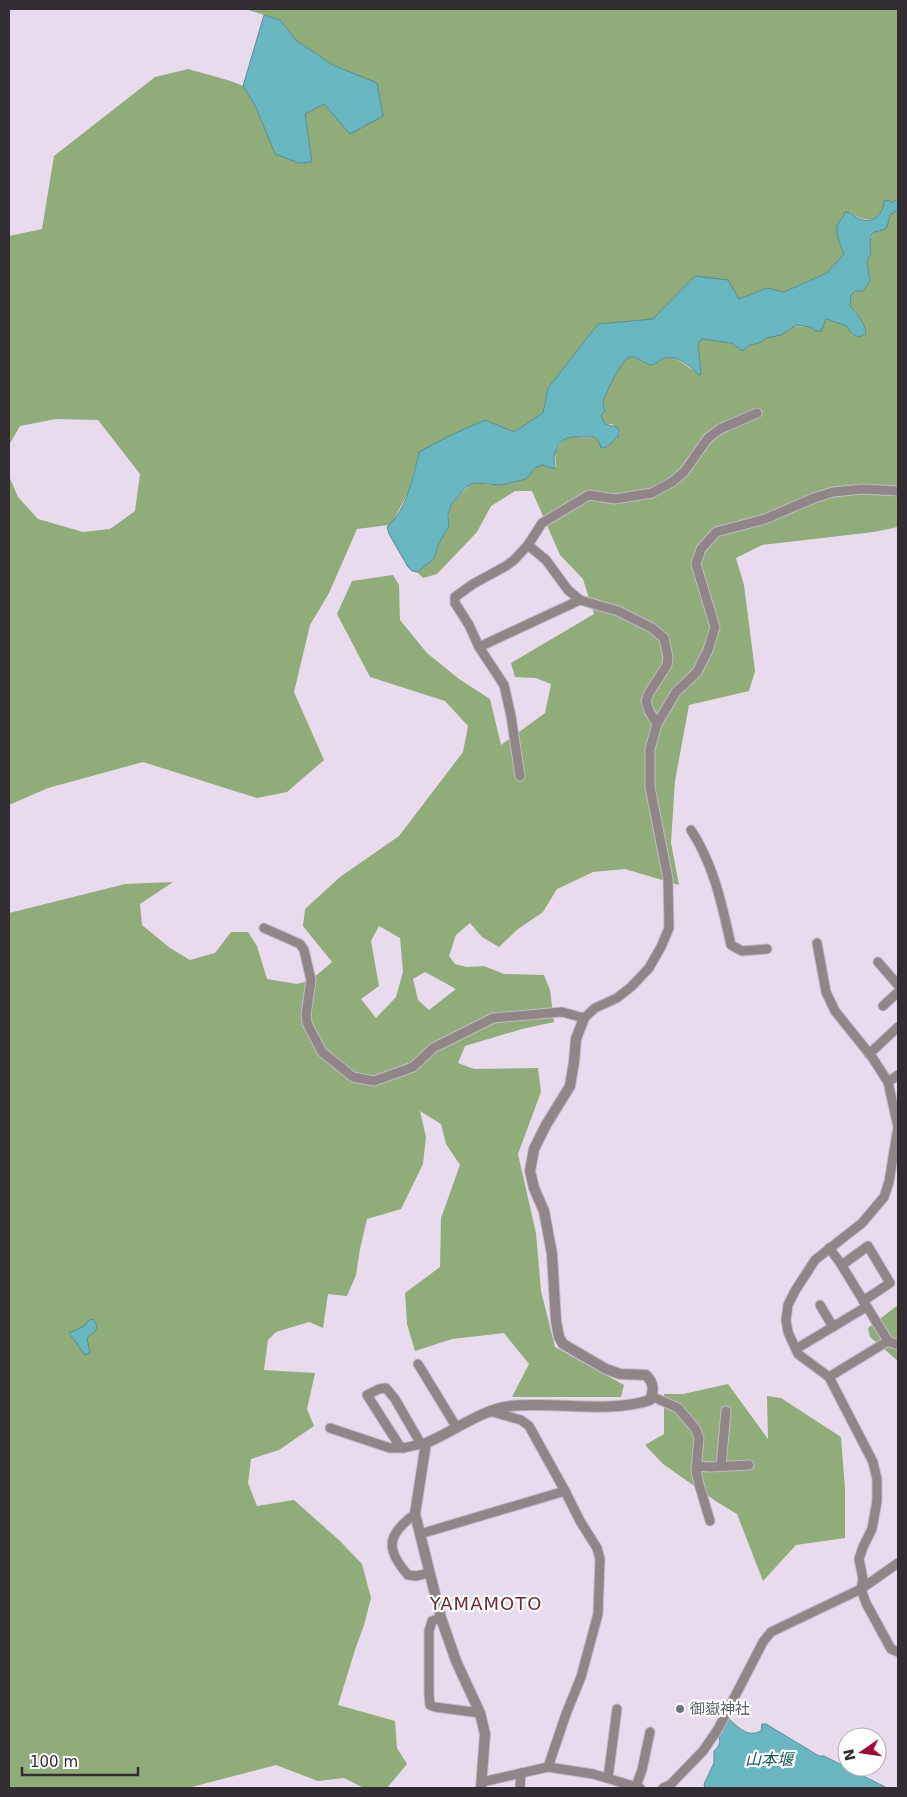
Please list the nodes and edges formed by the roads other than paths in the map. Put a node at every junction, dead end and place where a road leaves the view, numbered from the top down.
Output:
1 (757, 413) dead end
2 (898, 491) edge
3 (528, 545) junction
4 (580, 600) junction
5 (479, 647) junction
6 (657, 724) junction
7 (520, 776) dead end
8 (691, 830) dead end
9 (264, 928) dead end
10 (817, 943) dead end
11 (767, 950) dead end
12 (878, 962) dead end
13 (898, 985) edge
14 (898, 992) edge
15 (883, 1006) dead end
16 (584, 1018) junction
17 (898, 1027) edge
18 (869, 1054) junction
19 (898, 1076) edge
20 (888, 1082) junction
21 (896, 1156) edge
22 (898, 1180) edge
23 (889, 1182) junction
24 (829, 1248) junction
25 (842, 1265) junction
26 (864, 1304) junction
27 (820, 1305) dead end
28 (833, 1327) junction
29 (888, 1341) junction
30 (898, 1345) edge
31 (796, 1349) junction
32 (418, 1364) dead end
33 (829, 1377) junction
34 (651, 1396) junction
35 (489, 1411) junction
36 (726, 1411) dead end
37 (330, 1428) dead end
38 (457, 1428) junction
39 (424, 1444) junction
40 (403, 1448) junction
41 (749, 1465) dead end
42 (697, 1466) junction
43 (721, 1466) junction
44 (565, 1491) junction
45 (415, 1514) junction
46 (710, 1521) dead end
47 (420, 1534) junction
48 (898, 1563) edge
49 (429, 1572) junction
50 (861, 1589) junction
51 (441, 1618) junction
52 (898, 1652) edge
53 (617, 1709) dead end
54 (480, 1712) junction
55 (650, 1732) dead end
56 (548, 1766) junction
57 (521, 1772) junction
58 (608, 1778) junction
59 (482, 1785) edge
60 (638, 1787) edge
61 (520, 1788) edge
62 (663, 1788) edge

1 - 3 street
2 - 6 street
3 - 4 street
3 - 5 street
4 - 5 street
4 - 6 street
5 - 7 street
6 - 16 street
8 - 11 street
9 - 16 street
10 - 18 street
12 - 13 street
14 - 15 street
16 - 34 street
17 - 18 street
18 - 20 street
19 - 20 street
20 - 21 street
21 - 23 street
22 - 23 street
23 - 24 street
24 - 25 street
24 - 31 street
25 - 26 street
25 - 26 street
26 - 28 street
26 - 29 street
27 - 28 street
28 - 31 street
29 - 30 street
29 - 33 street
31 - 33 street
32 - 38 street
33 - 50 street
34 - 35 street
34 - 42 street
35 - 38 street
35 - 44 street
36 - 43 street
37 - 40 street
38 - 39 street
39 - 40 street
39 - 40 street
39 - 45 street
41 - 43 street
42 - 43 street
42 - 46 street
44 - 47 street
44 - 56 street
45 - 47 street
45 - 49 street
47 - 49 street
48 - 50 street
49 - 51 street
50 - 52 street
50 - 62 street
51 - 54 street
51 - 54 street
53 - 58 street
54 - 59 street
55 - 60 street
56 - 57 street
56 - 58 street
57 - 59 street
57 - 61 street
58 - 60 street

